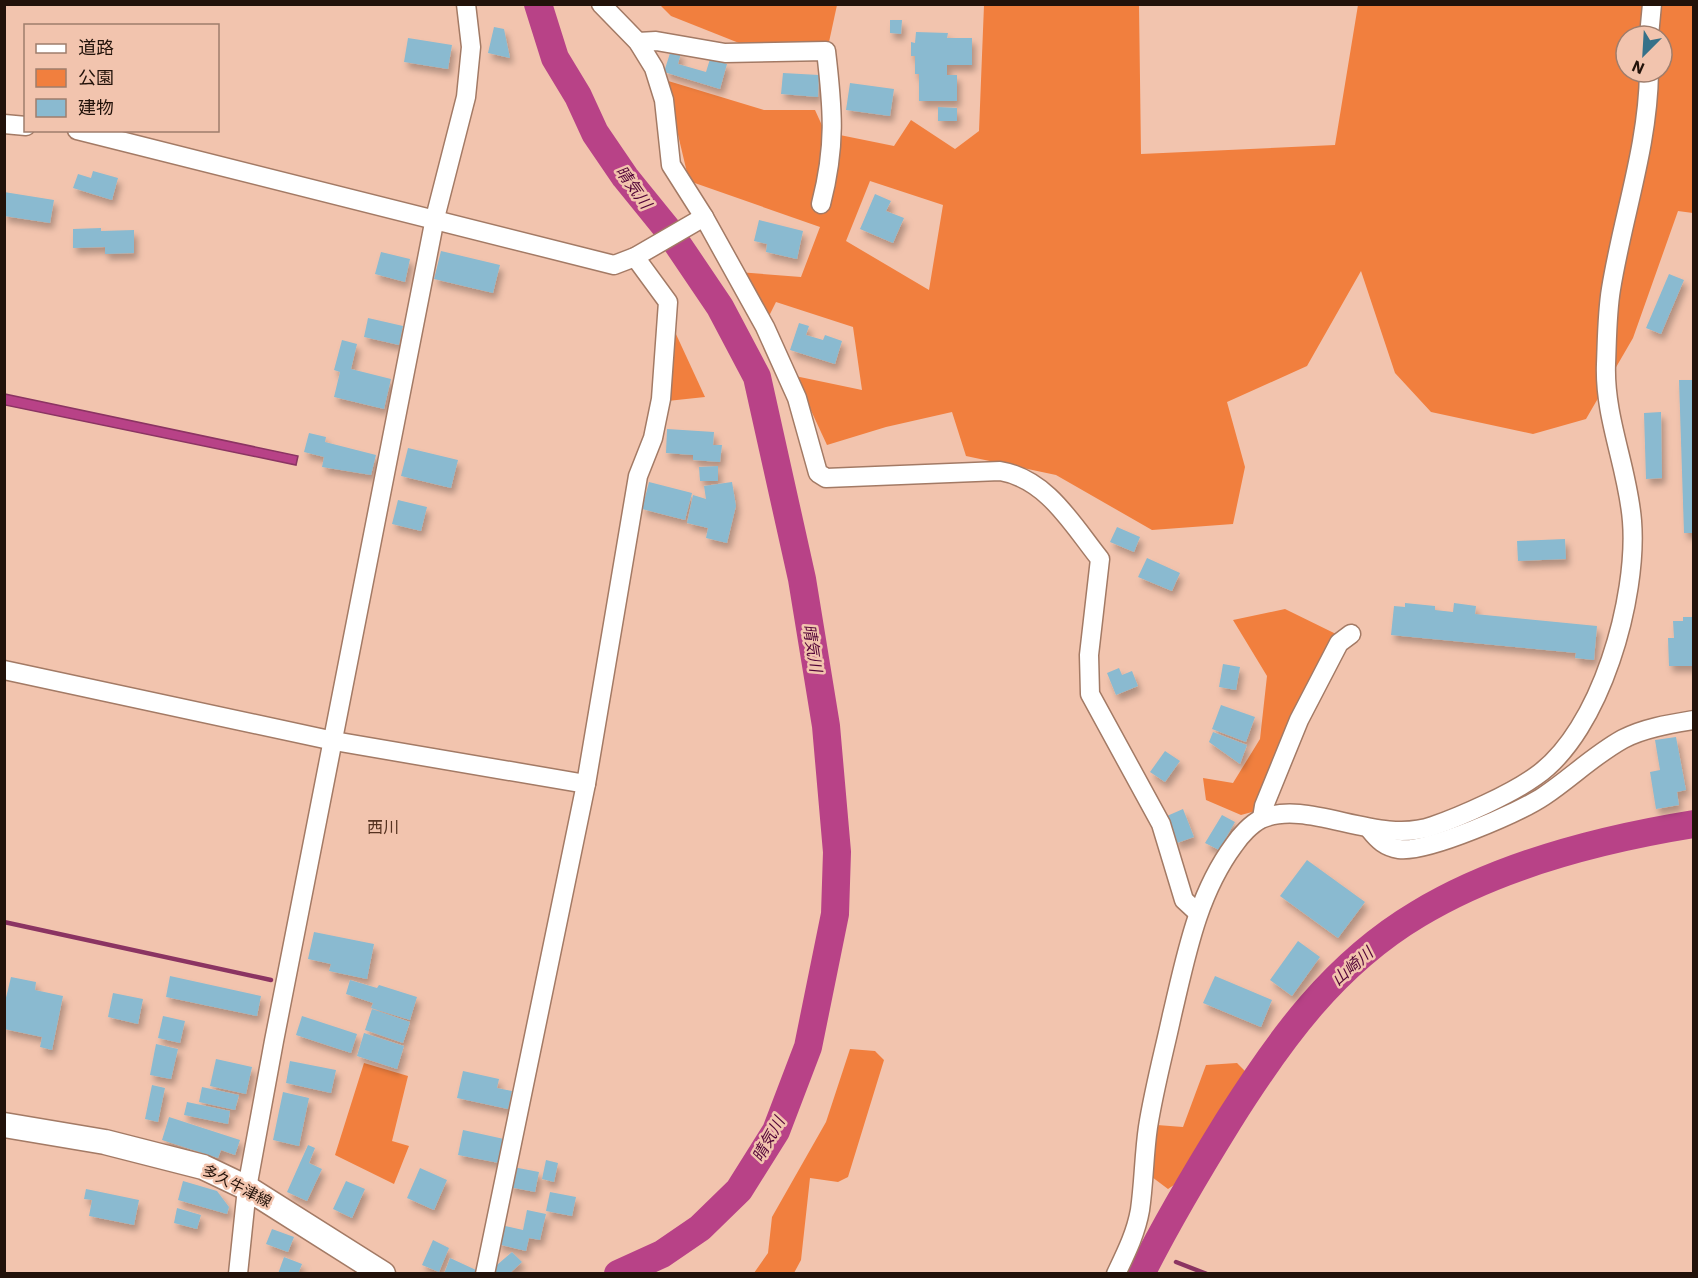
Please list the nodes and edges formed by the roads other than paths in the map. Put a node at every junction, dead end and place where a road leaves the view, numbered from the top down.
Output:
1 (466, 4) edge
2 (601, 4) edge
3 (1652, 4) edge
4 (1650, 24) edge
5 (639, 42) junction
6 (1648, 84) edge
7 (4, 124) edge
8 (24, 126) edge
9 (85, 132) edge
10 (821, 204) dead end
11 (704, 217) junction
12 (435, 218) junction
13 (635, 257) junction
14 (1351, 634) dead end
15 (4, 670) edge
16 (1694, 720) edge
17 (334, 741) junction
18 (586, 784) junction
19 (1262, 818) junction
20 (1370, 830) junction
21 (1198, 913) junction
22 (4, 1125) edge
23 (247, 1188) junction
24 (238, 1274) edge
25 (383, 1274) edge
26 (485, 1274) edge
27 (1116, 1274) edge

1 - 12 street
2 - 5 street
3 - 4 street
5 - 10 street
5 - 11 street
6 - 20 street
7 - 8 street
9 - 12 street
11 - 13 street
11 - 21 street
12 - 13 street
12 - 17 street
13 - 18 street
14 - 19 street
15 - 17 street
16 - 20 street
17 - 18 street
17 - 23 street
18 - 26 street
19 - 20 street
19 - 21 street
21 - 27 street
22 - 23 main road, 多久牛津線
23 - 24 street
23 - 25 main road, 多久牛津線

